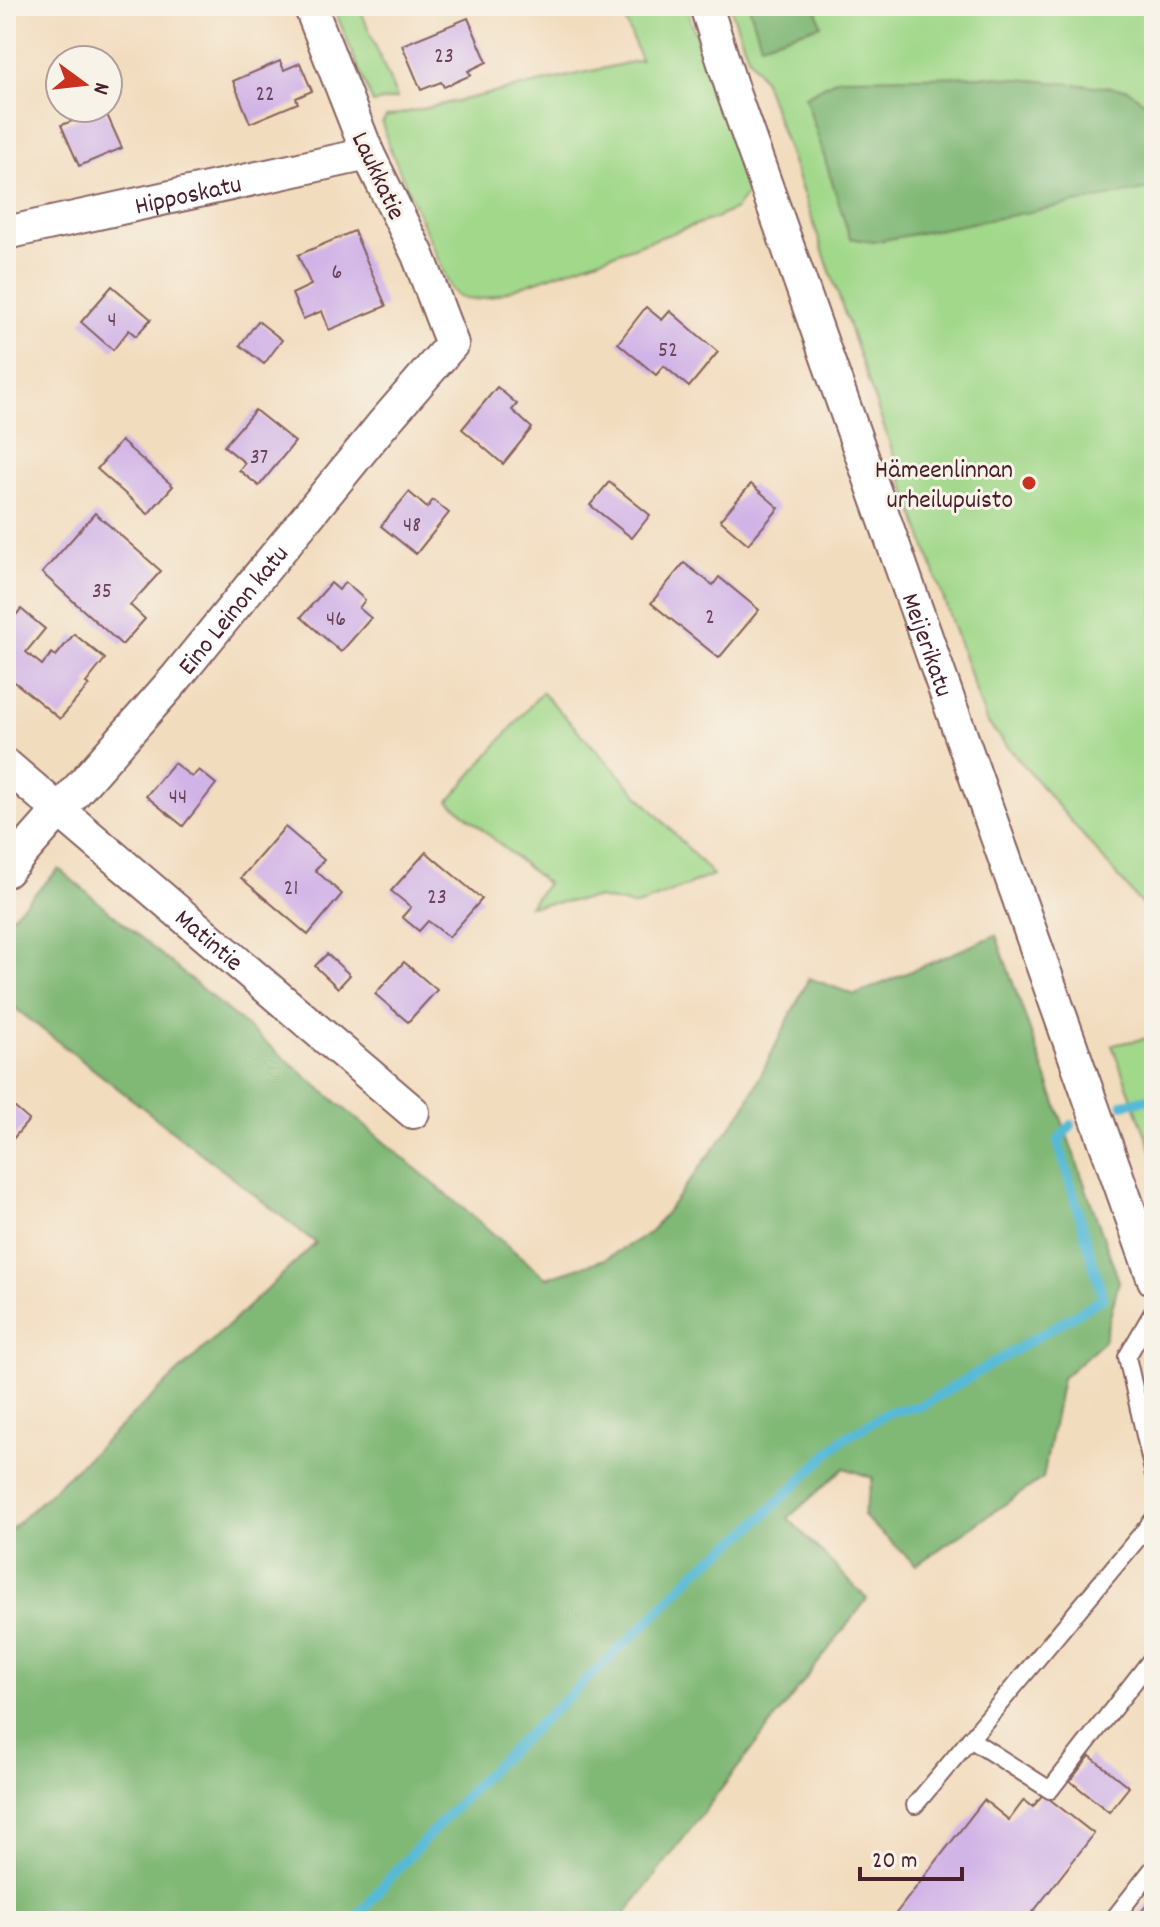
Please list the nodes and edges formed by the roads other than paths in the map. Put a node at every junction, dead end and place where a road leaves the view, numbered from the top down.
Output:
1 (310, 6) edge
2 (706, 6) edge
3 (368, 154) junction
4 (6, 233) edge
5 (452, 344) joint
6 (6, 765) edge
7 (59, 810) junction
8 (6, 871) edge
9 (413, 1112) dead end
10 (1154, 1280) edge
11 (1154, 1310) edge
12 (1154, 1475) edge
13 (1154, 1519) edge
14 (1154, 1656) edge
15 (970, 1739) junction
16 (915, 1805) dead end
17 (1154, 1867) edge
18 (1112, 1921) edge

1 - 3 street, Laukkatie
2 - 10 street, Meijerikatu
3 - 4 street, Hipposkatu
3 - 5 street, Laukkatie
5 - 7 street, Eino Leinon katu
6 - 7 street, Matintie
7 - 8 street, Eino Leinon katu
7 - 9 street, Matintie
11 - 12 lane
13 - 15 lane
14 - 15 lane
15 - 16 lane
17 - 18 lane

